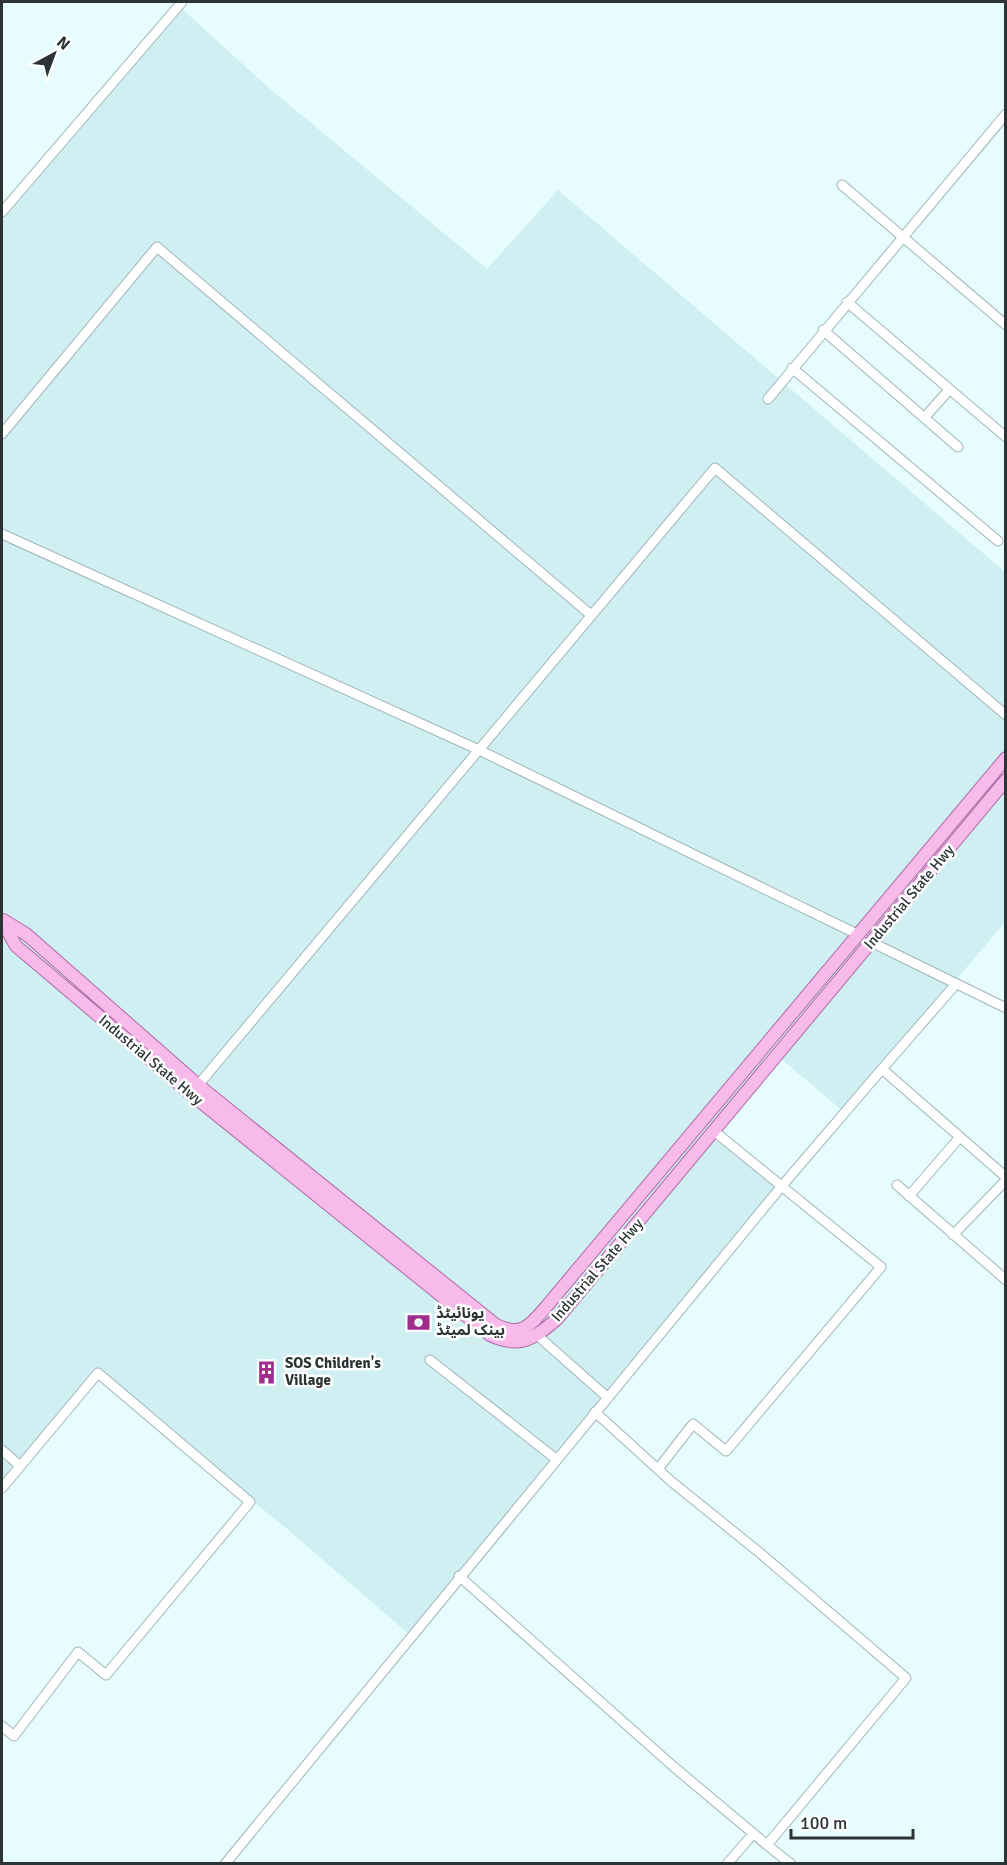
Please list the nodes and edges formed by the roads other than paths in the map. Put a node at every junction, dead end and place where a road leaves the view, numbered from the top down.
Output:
1 (183, 2) edge
2 (1005, 114) edge
3 (842, 185) dead end
4 (2, 212) edge
5 (903, 237) junction
6 (847, 302) junction
7 (1005, 324) edge
8 (823, 330) junction
9 (792, 368) junction
10 (949, 390) junction
11 (768, 399) dead end
12 (924, 418) junction
13 (2, 434) edge
14 (1005, 437) edge
15 (958, 447) dead end
16 (2, 534) edge
17 (998, 541) dead end
18 (591, 615) junction
19 (1005, 715) edge
20 (479, 750) junction
21 (1005, 758) edge
22 (1005, 780) edge
23 (907, 875) junction
24 (919, 885) junction
25 (2, 920) edge
26 (857, 934) junction
27 (871, 942) junction
28 (956, 984) junction
29 (811, 989) junction
30 (824, 999) junction
31 (1005, 1008) edge
32 (882, 1069) junction
33 (195, 1089) junction
34 (714, 1131) junction
35 (960, 1137) junction
36 (1005, 1178) edge
37 (897, 1185) dead end
38 (782, 1187) junction
39 (909, 1196) junction
40 (953, 1235) junction
41 (1005, 1280) edge
42 (538, 1336) junction
43 (430, 1360) dead end
44 (607, 1397) junction
45 (595, 1412) junction
46 (2, 1450) edge
47 (556, 1459) junction
48 (20, 1466) junction
49 (658, 1469) junction
50 (2, 1488) edge
51 (459, 1576) junction
52 (2, 1726) edge
53 (753, 1834) junction
54 (767, 1845) junction
55 (225, 1863) edge
56 (726, 1863) edge
57 (791, 1863) edge

1 - 4 street
2 - 5 street
3 - 5 street
5 - 6 street
5 - 7 street
6 - 8 street
6 - 10 street
8 - 9 street
8 - 12 street
9 - 11 street
9 - 17 street
10 - 12 street
10 - 14 street
12 - 15 street
13 - 18 street
16 - 20 street
18 - 19 street
18 - 20 street
20 - 26 street
20 - 33 street
21 - 23 main road, Industrial State Hwy
22 - 24 main road, Industrial State Hwy
23 - 24 main road
23 - 26 main road, Industrial State Hwy
24 - 27 main road, Industrial State Hwy
25 - 33 main road, Industrial State Hwy
26 - 29 main road, Industrial State Hwy
27 - 28 street
27 - 30 main road, Industrial State Hwy
28 - 31 street
28 - 32 street
29 - 30 main road
29 - 33 main road, Industrial State Hwy
30 - 34 main road, Industrial State Hwy
32 - 35 street
32 - 38 street
33 - 42 main road, Industrial State Hwy
34 - 38 street
34 - 42 main road, Industrial State Hwy
35 - 36 street
35 - 39 street
36 - 40 street
37 - 39 street
38 - 44 street
38 - 49 street
39 - 40 street
40 - 41 street
42 - 44 street
43 - 47 street
44 - 45 street
45 - 47 street
45 - 49 street
46 - 48 street
47 - 51 street
48 - 50 street
48 - 52 street
49 - 54 street
51 - 53 street
51 - 55 street
53 - 54 street
53 - 56 street
54 - 57 street

